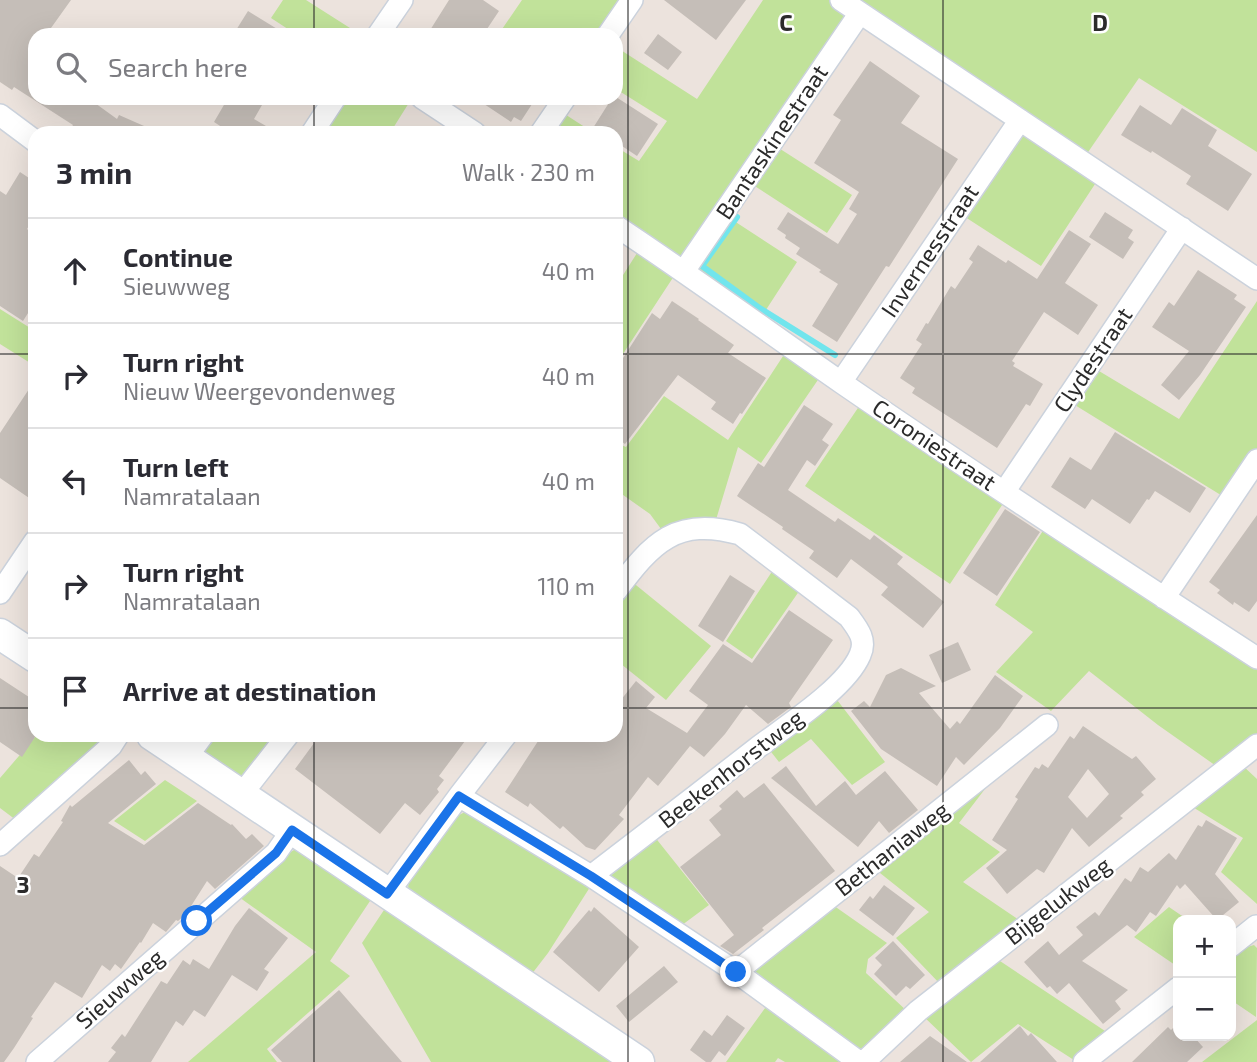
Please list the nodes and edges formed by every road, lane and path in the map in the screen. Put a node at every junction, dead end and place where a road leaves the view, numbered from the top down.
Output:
1 (402, 0) edge
2 (632, 0) edge
3 (841, 0) edge
4 (860, 13) junction
5 (383, 28) edge
6 (613, 28) edge
7 (330, 105) edge
8 (433, 105) edge
9 (560, 105) edge
10 (0, 115) edge
11 (1020, 120) junction
12 (317, 126) edge
13 (464, 126) edge
14 (546, 126) edge
15 (28, 136) edge
16 (1182, 228) junction
17 (623, 231) edge
18 (684, 271) junction
19 (1257, 279) edge
20 (841, 382) junction
21 (1257, 460) edge
22 (1004, 492) junction
23 (28, 551) edge
24 (623, 581) edge
25 (0, 593) edge
26 (1164, 598) junction
27 (0, 634) edge
28 (28, 652) edge
29 (1257, 659) edge
30 (1047, 725) dead end
31 (114, 742) edge
32 (177, 742) edge
33 (283, 742) edge
34 (501, 742) edge
35 (1257, 745) edge
36 (195, 747) edge
37 (242, 795) junction
38 (459, 796) junction
39 (292, 830) junction
40 (0, 845) edge
41 (591, 876) junction
42 (387, 894) junction
43 (1256, 926) edge
44 (1236, 942) edge
45 (736, 972) junction
46 (1173, 992) edge
47 (37, 1062) edge
48 (639, 1062) edge
49 (862, 1062) edge
50 (1084, 1062) edge

1 - 5 street
2 - 6 street
3 - 4 street
4 - 11 street
4 - 18 street, Bantaskinestraat
7 - 12 street
8 - 13 street
9 - 14 street
10 - 15 street
11 - 16 street
11 - 20 street, Invernesstraat
16 - 19 street
16 - 22 street, Clydestraat
17 - 18 street, Coroniestraat
18 - 20 street, Coroniestraat
20 - 22 street, Coroniestraat
21 - 26 street
22 - 26 street, Coroniestraat
23 - 25 street
24 - 41 street, Beekenhorstweg
26 - 29 street, Coroniestraat
27 - 28 street
30 - 45 street, Bethaniaweg
31 - 40 street
32 - 36 street
33 - 37 street
34 - 38 street
35 - 49 street, Bijgelukweg
36 - 37 street
37 - 39 street
38 - 41 street
38 - 42 street
39 - 42 street
39 - 47 street, Sieuwweg
41 - 45 street
42 - 48 street
43 - 44 street
45 - 49 street
46 - 50 street

